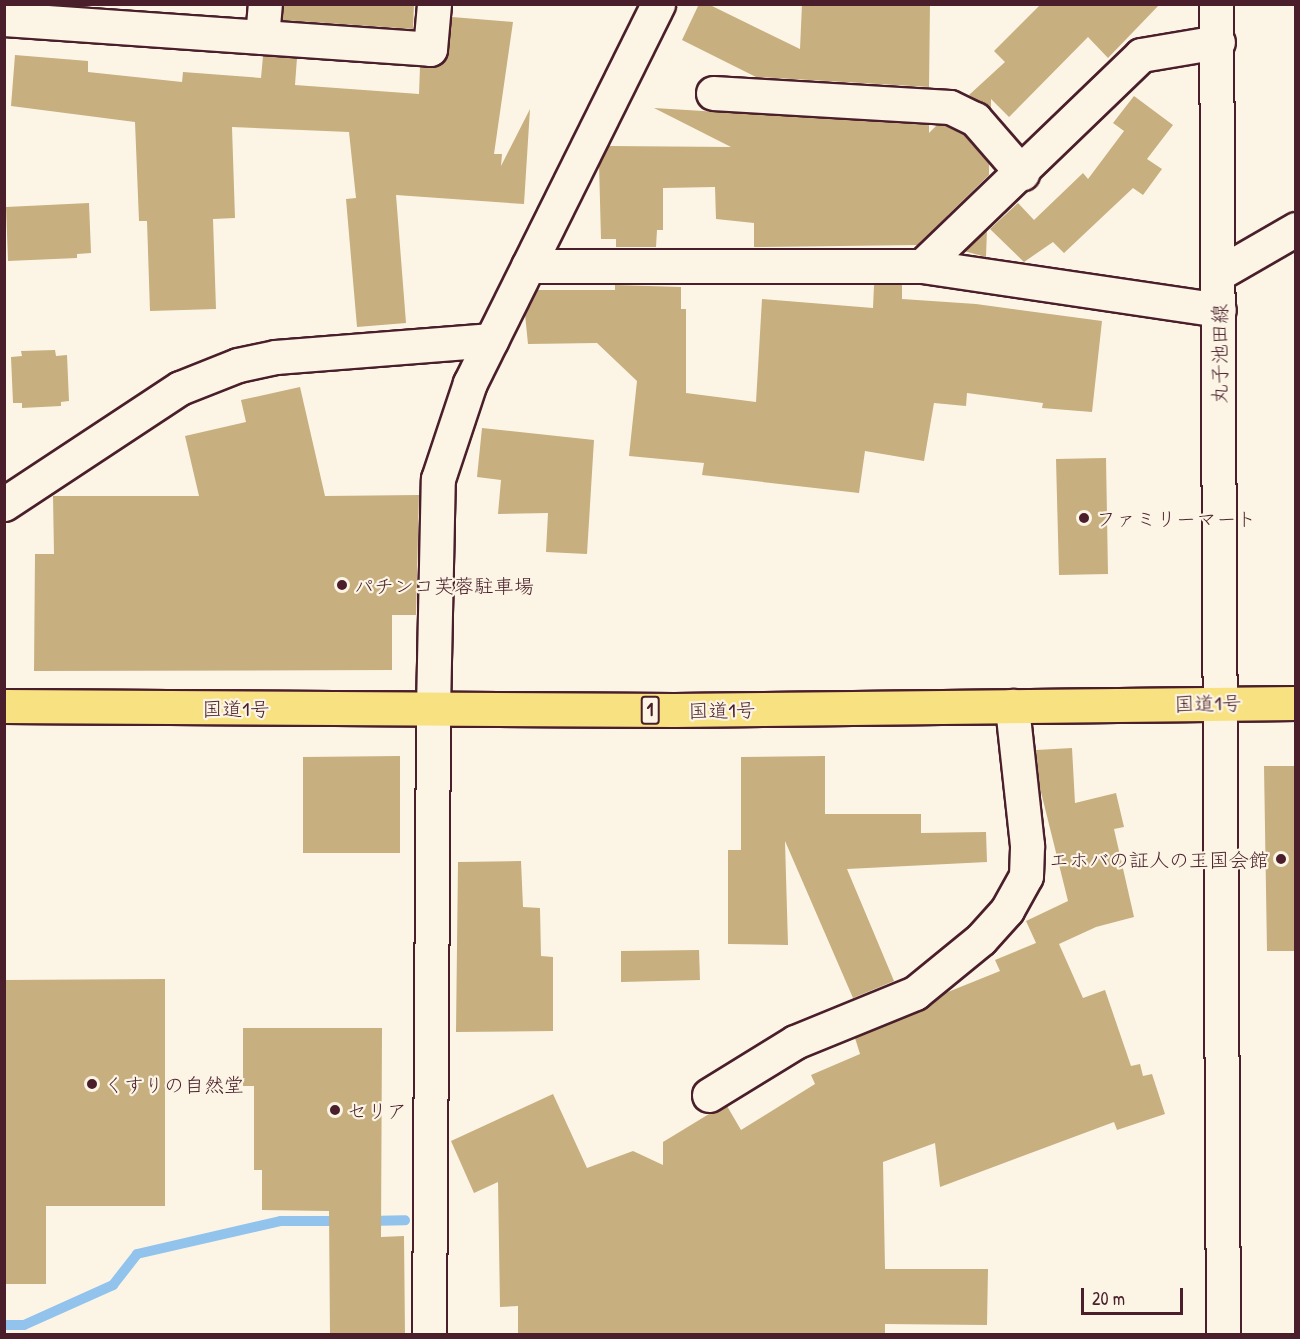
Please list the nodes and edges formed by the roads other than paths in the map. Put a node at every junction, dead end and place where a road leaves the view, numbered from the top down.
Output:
1 (265, 4) edge
2 (434, 4) edge
3 (658, 4) edge
4 (1216, 4) edge
5 (90, 16) edge
6 (4, 19) edge
7 (262, 37) junction
8 (1218, 42) junction
9 (713, 93) dead end
10 (1022, 173) junction
11 (1296, 229) edge
12 (528, 266) junction
13 (922, 266) junction
14 (1218, 274) junction
15 (1219, 310) junction
16 (491, 340) junction
17 (4, 504) edge
18 (1220, 703) junction
19 (1296, 703) edge
20 (4, 706) edge
21 (1012, 706) junction
22 (433, 709) junction
23 (709, 1095) dead end
24 (429, 1335) edge
25 (1223, 1335) edge

1 - 7 street
2 - 7 street
3 - 12 street
4 - 8 street, 丸子池田線
5 - 6 street
5 - 7 street
8 - 10 street
8 - 14 street, 丸子池田線
9 - 10 street
10 - 13 street
11 - 14 street
12 - 13 street
12 - 16 street
13 - 15 street
14 - 15 street, 丸子池田線
15 - 18 street, 丸子池田線
16 - 17 street
16 - 22 street
18 - 19 highway, 国道1号 / 1
18 - 21 highway, 国道1号 / 1
18 - 25 street, 丸子池田線
20 - 22 highway, 国道1号 / 1
21 - 22 highway, 国道1号 / 1
21 - 23 street
22 - 24 street

